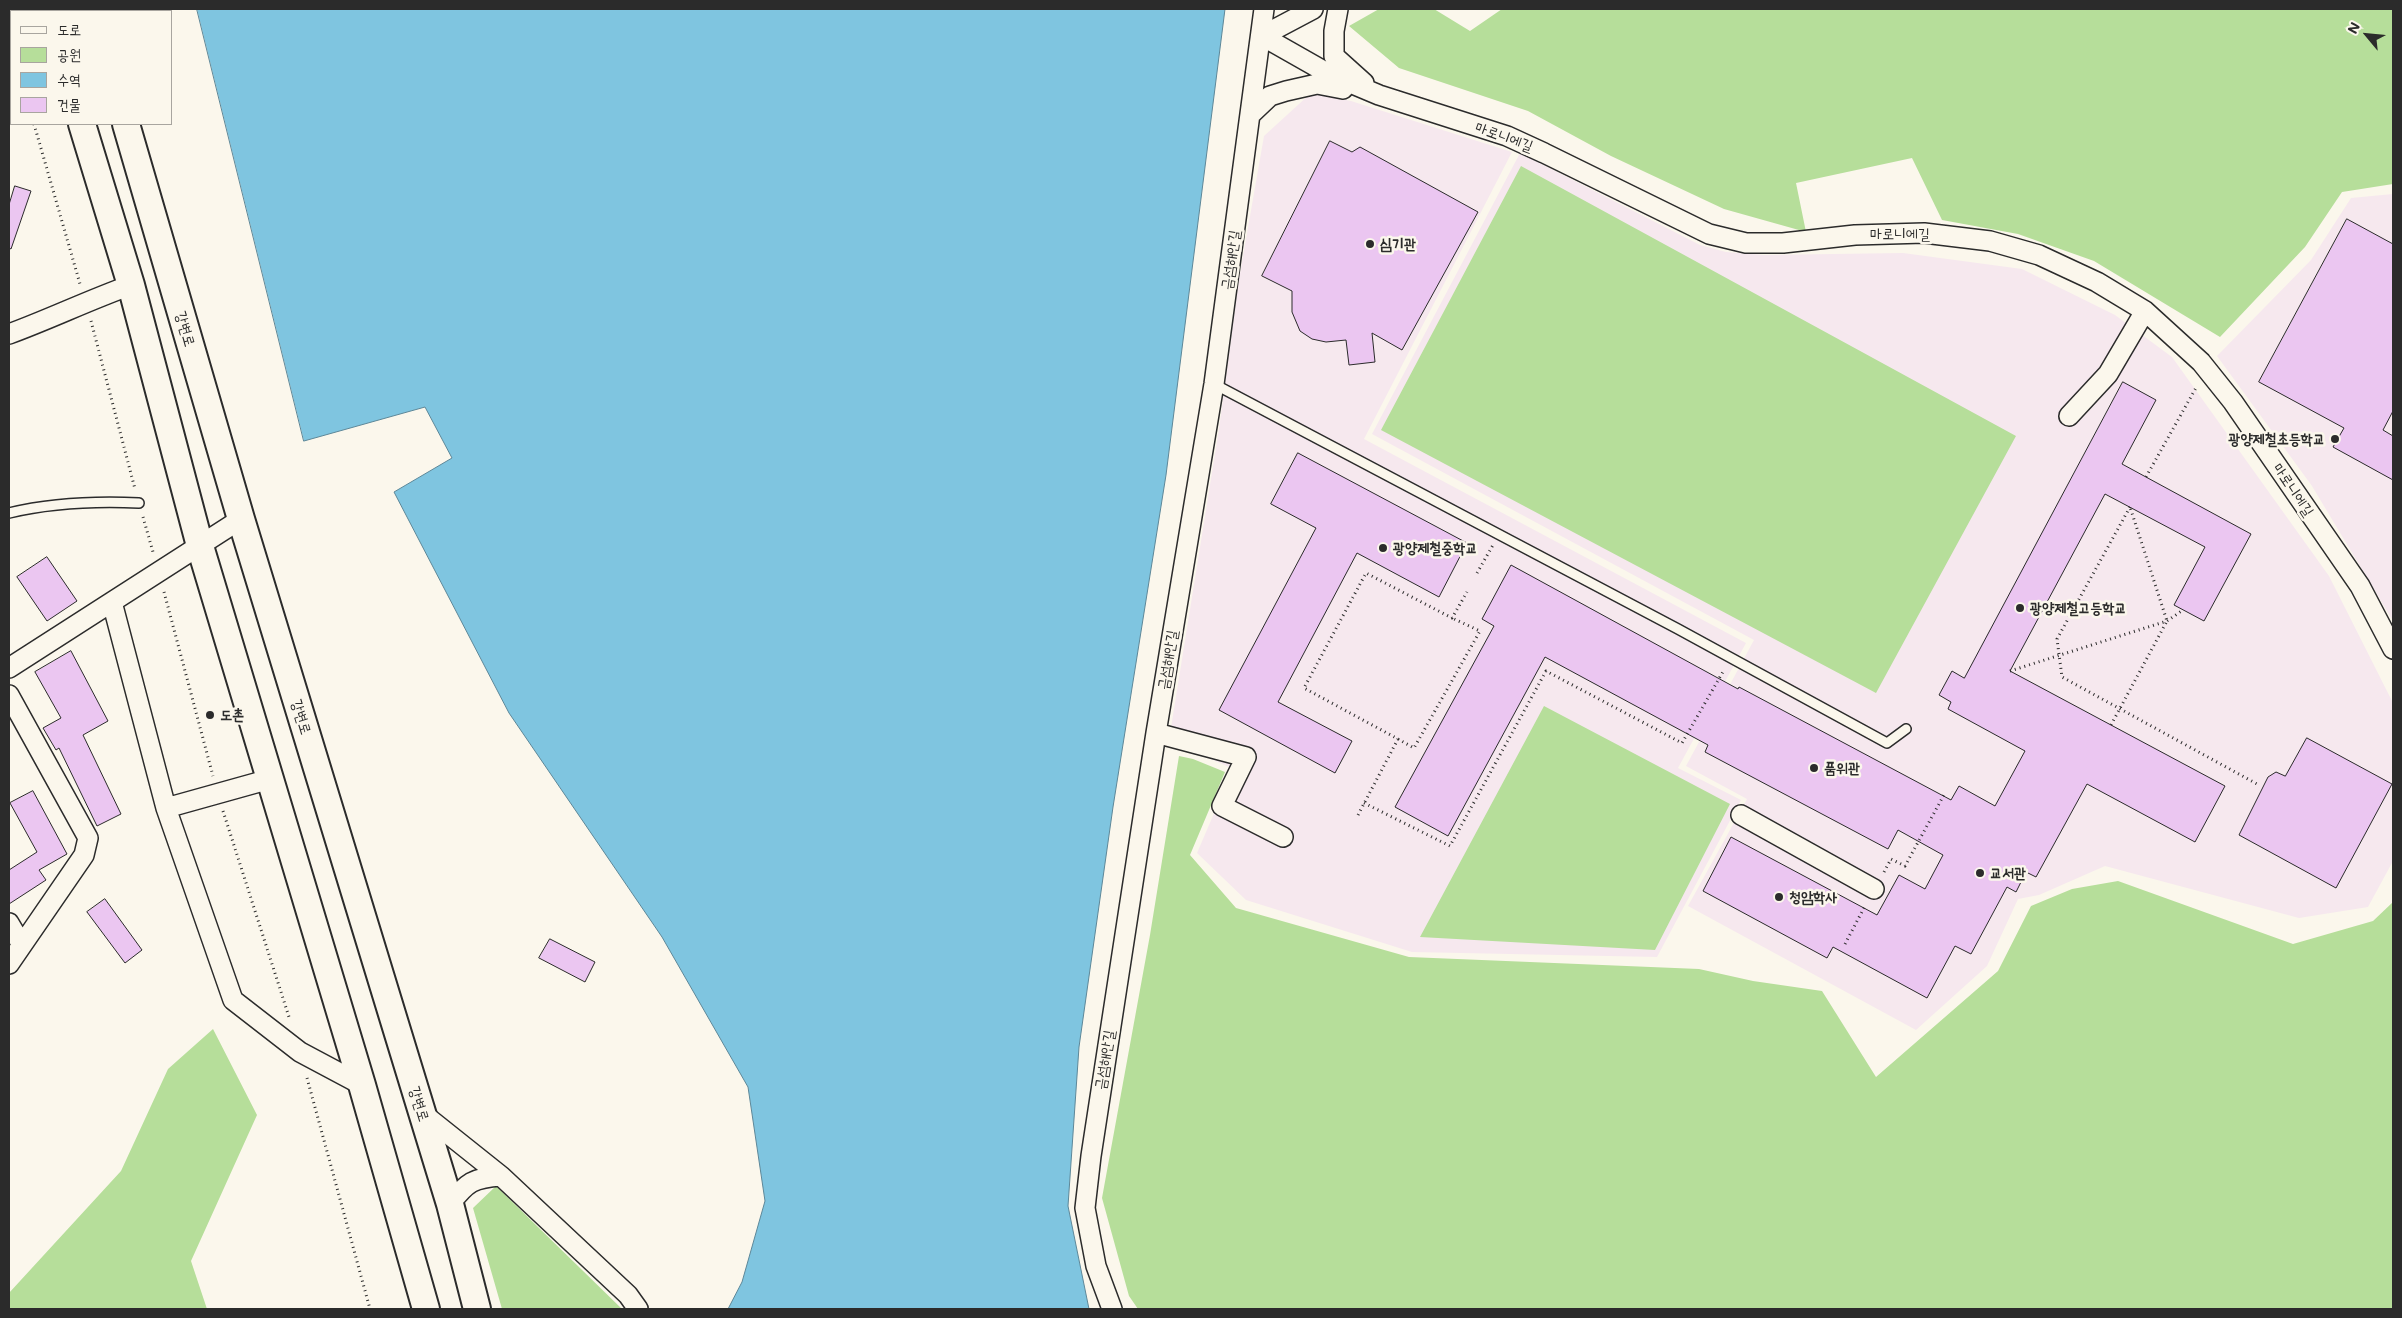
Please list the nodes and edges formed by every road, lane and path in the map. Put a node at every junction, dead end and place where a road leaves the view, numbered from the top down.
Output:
1 (1264, 9) edge
2 (1313, 9) edge
3 (1338, 9) edge
4 (1262, 36) junction
5 (1379, 95) junction
6 (1251, 114) junction
7 (34, 125) edge
8 (82, 125) edge
9 (126, 125) edge
10 (131, 285) junction
11 (85, 301) junction
12 (2145, 311) junction
13 (9, 334) edge
14 (1214, 384) junction
15 (2198, 384) dead end
16 (2069, 416) dead end
17 (2146, 478) dead end
18 (139, 503) junction
19 (9, 513) edge
20 (241, 519) junction
21 (1499, 535) junction
22 (200, 546) junction
23 (159, 572) junction
24 (1477, 573) dead end
25 (1467, 592) dead end
26 (112, 602) junction
27 (2183, 610) dead end
28 (1452, 618) junction
29 (2167, 620) junction
30 (2393, 649) edge
31 (2058, 656) junction
32 (1731, 658) junction
33 (9, 668) edge
34 (2010, 671) dead end
35 (9, 695) edge
36 (2120, 709) junction
37 (2111, 725) dead end
38 (1906, 729) dead end
39 (1156, 733) junction
40 (1398, 739) junction
41 (270, 779) junction
42 (2257, 784) dead end
43 (217, 792) junction
44 (1945, 793) dead end
45 (1364, 802) junction
46 (166, 808) junction
47 (1358, 815) dead end
48 (1740, 815) dead end
49 (1283, 837) dead end
50 (1874, 889) junction
51 (9, 923) edge
52 (1845, 944) dead end
53 (22, 945) junction
54 (9, 964) edge
55 (300, 1052) junction
56 (362, 1085) junction
57 (422, 1113) junction
58 (501, 1176) junction
59 (450, 1204) junction
60 (370, 1309) edge
61 (426, 1309) edge
62 (477, 1309) edge
63 (638, 1309) edge
64 (1112, 1309) edge

1 - 4 street, 금섬해안길
2 - 4 street
3 - 5 street
4 - 5 street, 마로니에길
4 - 6 street, 금섬해안길
5 - 6 street
5 - 12 street, 마로니에길
6 - 14 street, 금섬해안길
7 - 11 path
8 - 10 main road
9 - 20 main road, 강변로
10 - 11 street
10 - 22 main road
11 - 13 street
11 - 18 path
12 - 16 street
12 - 30 street, 마로니에길
14 - 21 lane
14 - 39 street, 금섬해안길
15 - 17 path
18 - 19 lane
18 - 23 path
20 - 22 street
20 - 57 main road, 강변로
21 - 24 path
21 - 32 lane
22 - 23 street
22 - 41 main road
23 - 26 street
23 - 43 path
25 - 28 path
26 - 33 street
26 - 46 street
27 - 29 path
28 - 40 path
28 - 40 path
29 - 31 path
29 - 31 path
29 - 36 path
31 - 34 path
31 - 36 path
32 - 38 lane
32 - 45 path
35 - 53 street
36 - 37 path
36 - 42 path
39 - 49 street
39 - 64 street, 금섬해안길
40 - 45 path
41 - 43 street
41 - 56 main road
43 - 46 street
43 - 55 path
44 - 50 path
45 - 47 path
46 - 55 street
48 - 50 street
50 - 52 path
51 - 53 street
53 - 54 street
55 - 56 street
55 - 60 path
56 - 61 main road
57 - 58 street
57 - 59 main road, 강변로
58 - 59 street
58 - 63 street
59 - 62 main road, 강변로

